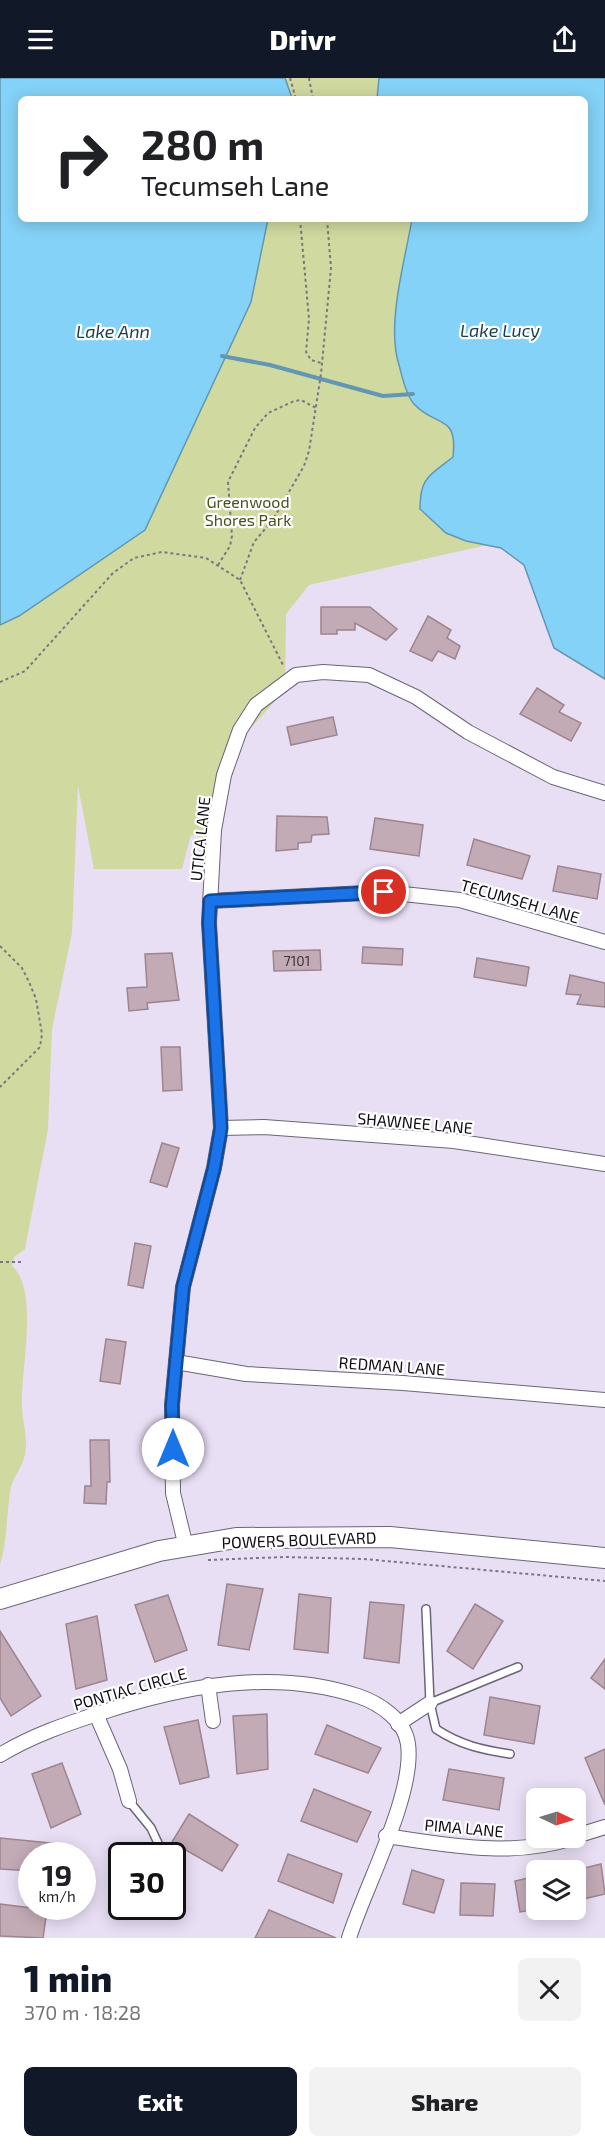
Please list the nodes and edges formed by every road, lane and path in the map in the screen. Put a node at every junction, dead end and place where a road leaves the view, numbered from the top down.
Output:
1 (290, 78) edge
2 (309, 78) edge
3 (295, 96) edge
4 (313, 96) edge
5 (300, 222) edge
6 (327, 222) edge
7 (321, 363) junction
8 (316, 408) junction
9 (218, 565) junction
10 (240, 580) junction
11 (289, 680) junction
12 (0, 682) edge
13 (605, 793) edge
14 (210, 901) junction
15 (605, 942) edge
16 (0, 946) edge
17 (0, 1088) edge
18 (221, 1128) junction
19 (605, 1164) edge
20 (0, 1262) edge
21 (24, 1262) dead end
22 (176, 1362) junction
23 (605, 1400) edge
24 (192, 1554) junction
25 (605, 1558) edge
26 (605, 1581) edge
27 (0, 1599) edge
28 (426, 1609) dead end
29 (518, 1667) dead end
30 (208, 1685) junction
31 (430, 1703) junction
32 (96, 1714) junction
33 (213, 1721) dead end
34 (398, 1724) junction
35 (510, 1754) dead end
36 (0, 1755) edge
37 (129, 1801) joint
38 (605, 1827) edge
39 (586, 1833) edge
40 (387, 1836) junction
41 (157, 1842) edge
42 (526, 1848) edge
43 (349, 1938) edge

1 - 3 path
2 - 4 path
5 - 7 path
6 - 7 path
7 - 8 path
8 - 9 path
8 - 10 path
9 - 10 path
9 - 12 path
10 - 11 path
11 - 13 street, UTICA LANE
11 - 14 street, UTICA LANE
14 - 15 street, TECUMSEH LANE
14 - 18 street, UTICA LANE
16 - 17 path
18 - 19 street, SHAWNEE LANE
18 - 22 street, UTICA LANE
20 - 21 path
22 - 23 street, REDMAN LANE
22 - 24 street, UTICA LANE
24 - 25 main road, POWERS BOULEVARD
24 - 26 path
24 - 27 main road, POWERS BOULEVARD
28 - 31 lane
29 - 31 lane
30 - 32 street, PONTIAC CIRCLE
30 - 33 street
30 - 34 street, PONTIAC CIRCLE
31 - 34 street
31 - 35 lane
32 - 36 street, PONTIAC CIRCLE
32 - 37 street
34 - 40 street, PONTIAC CIRCLE
37 - 41 lane
38 - 39 street, PIMA LANE
40 - 42 street, PIMA LANE
40 - 43 street, PONTIAC CIRCLE

